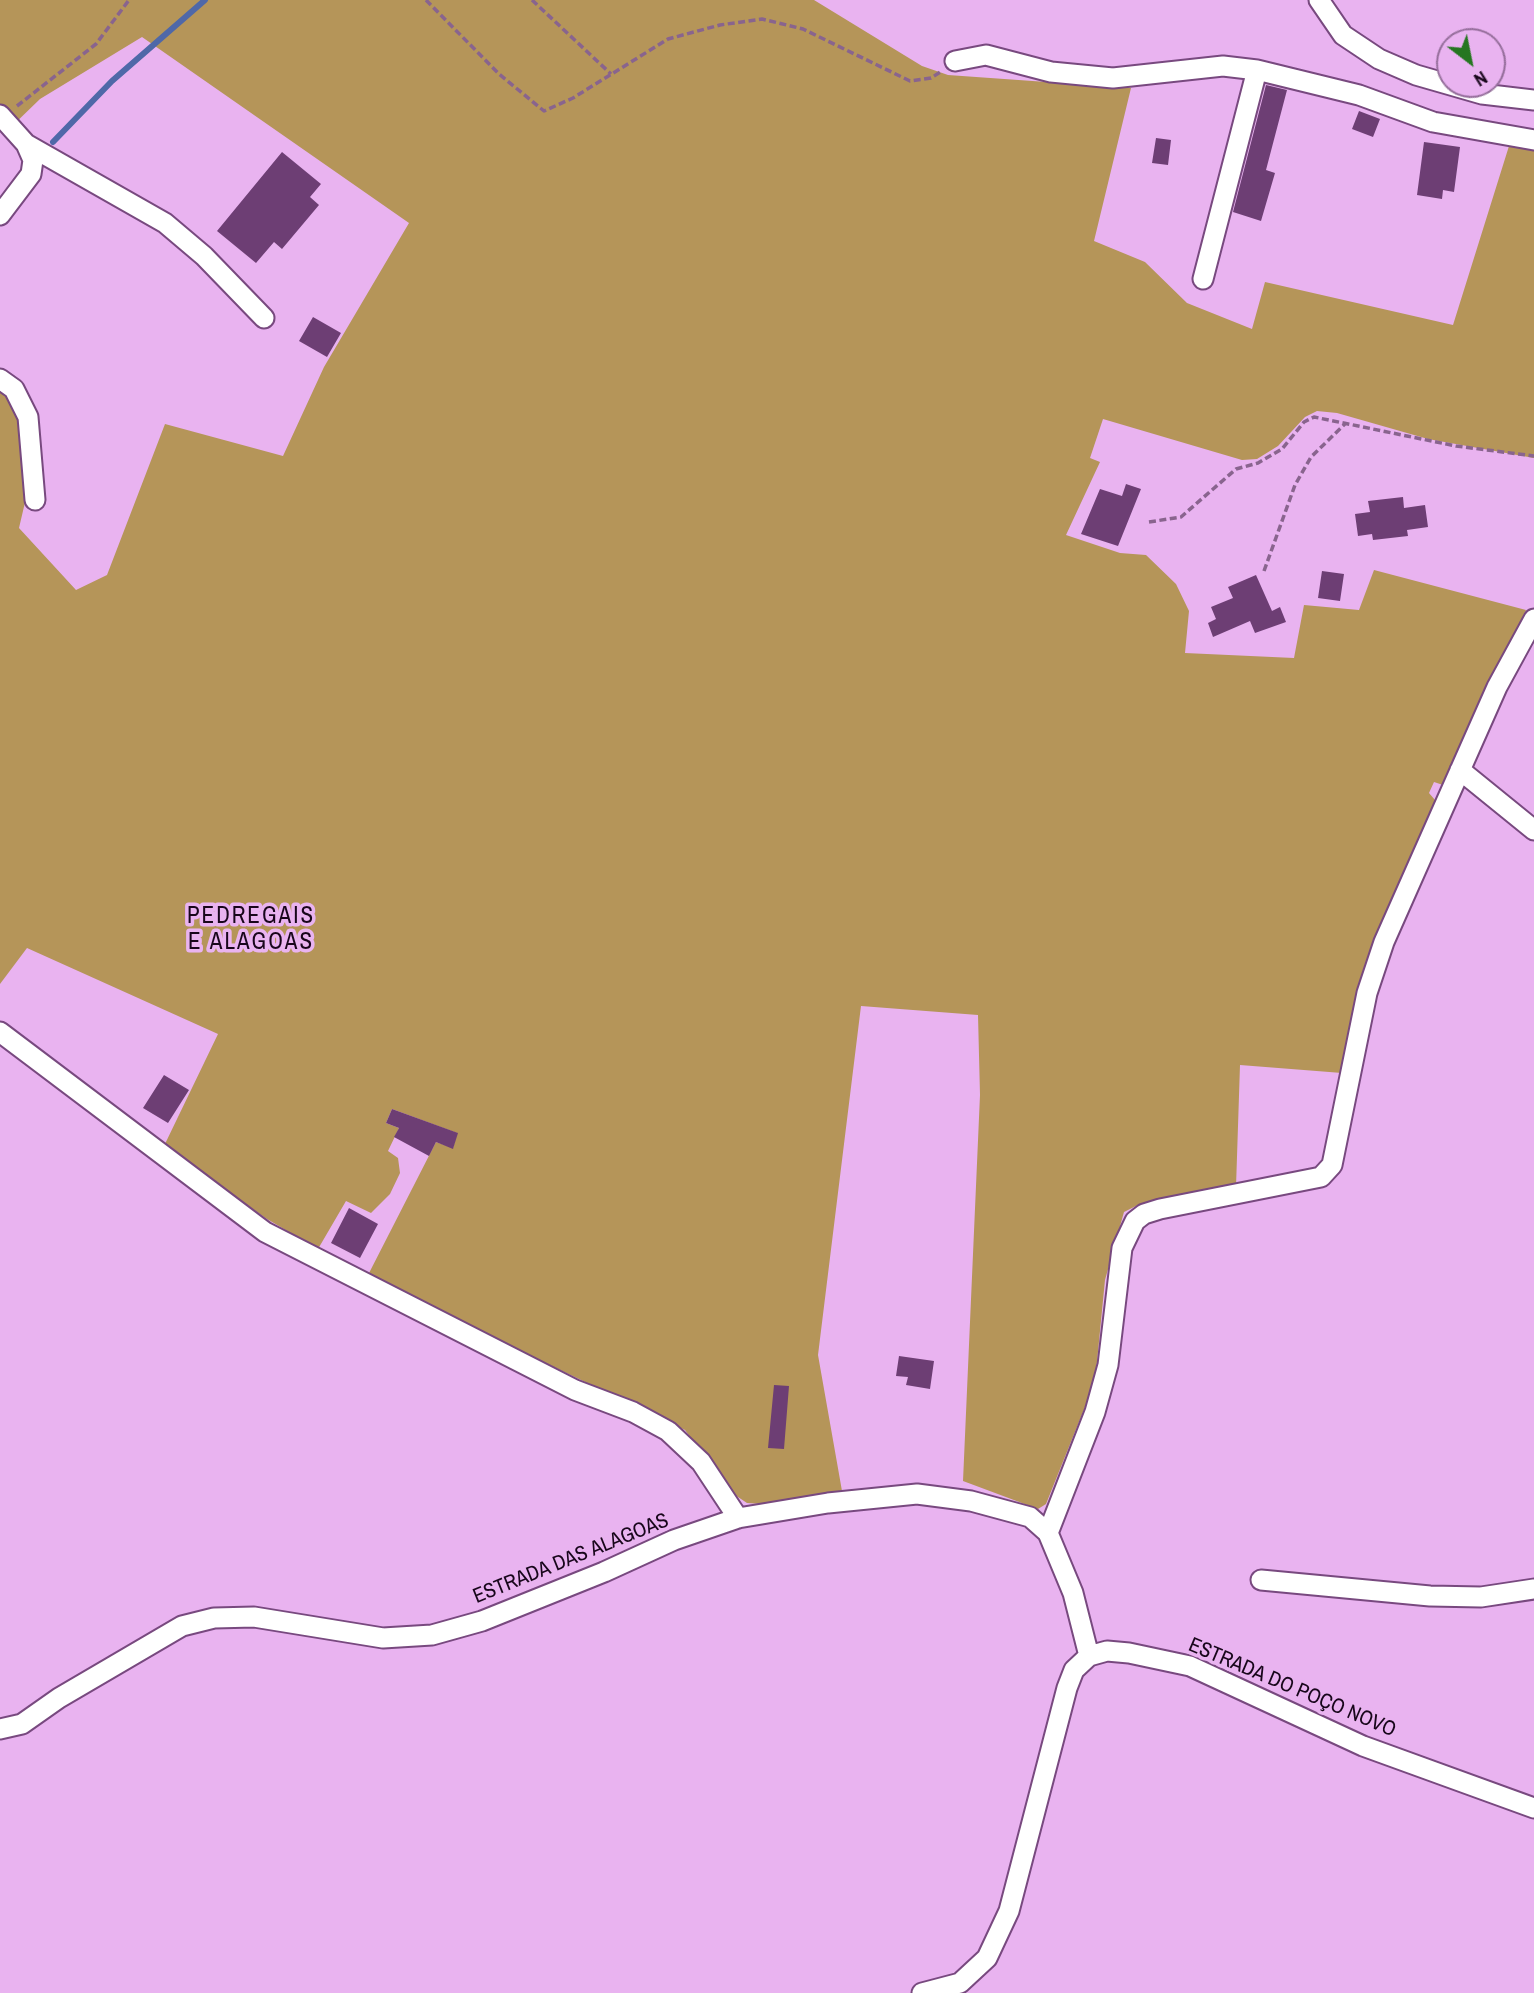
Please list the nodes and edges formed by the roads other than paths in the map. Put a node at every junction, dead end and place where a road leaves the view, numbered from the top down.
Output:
1 (1319, 0) edge
2 (955, 61) road end
3 (1258, 70) junction
4 (1534, 100) edge
5 (1, 116) edge
6 (1534, 140) edge
7 (26, 144) junction
8 (0, 215) edge
9 (1203, 279) dead end
10 (264, 317) dead end
11 (0, 379) edge
12 (35, 500) dead end
13 (1534, 620) edge
14 (1460, 770) junction
15 (1534, 830) edge
16 (0, 1032) edge
17 (738, 1518) junction
18 (1048, 1533) junction
19 (1261, 1580) dead end
20 (1534, 1589) edge
21 (1089, 1657) junction
22 (0, 1729) edge
23 (1534, 1808) edge
24 (961, 1988) edge
25 (922, 1993) edge

1 - 4 street
2 - 3 street
3 - 6 street
3 - 9 street
5 - 7 street
7 - 8 street
7 - 10 street
11 - 12 street
13 - 14 street
14 - 15 street
14 - 18 street
16 - 17 street
17 - 18 street, ESTRADA DAS ALAGOAS
17 - 22 street, ESTRADA DAS ALAGOAS
18 - 21 street
19 - 20 street
21 - 23 street, ESTRADA DO POÇO NOVO
21 - 24 street
24 - 25 street

